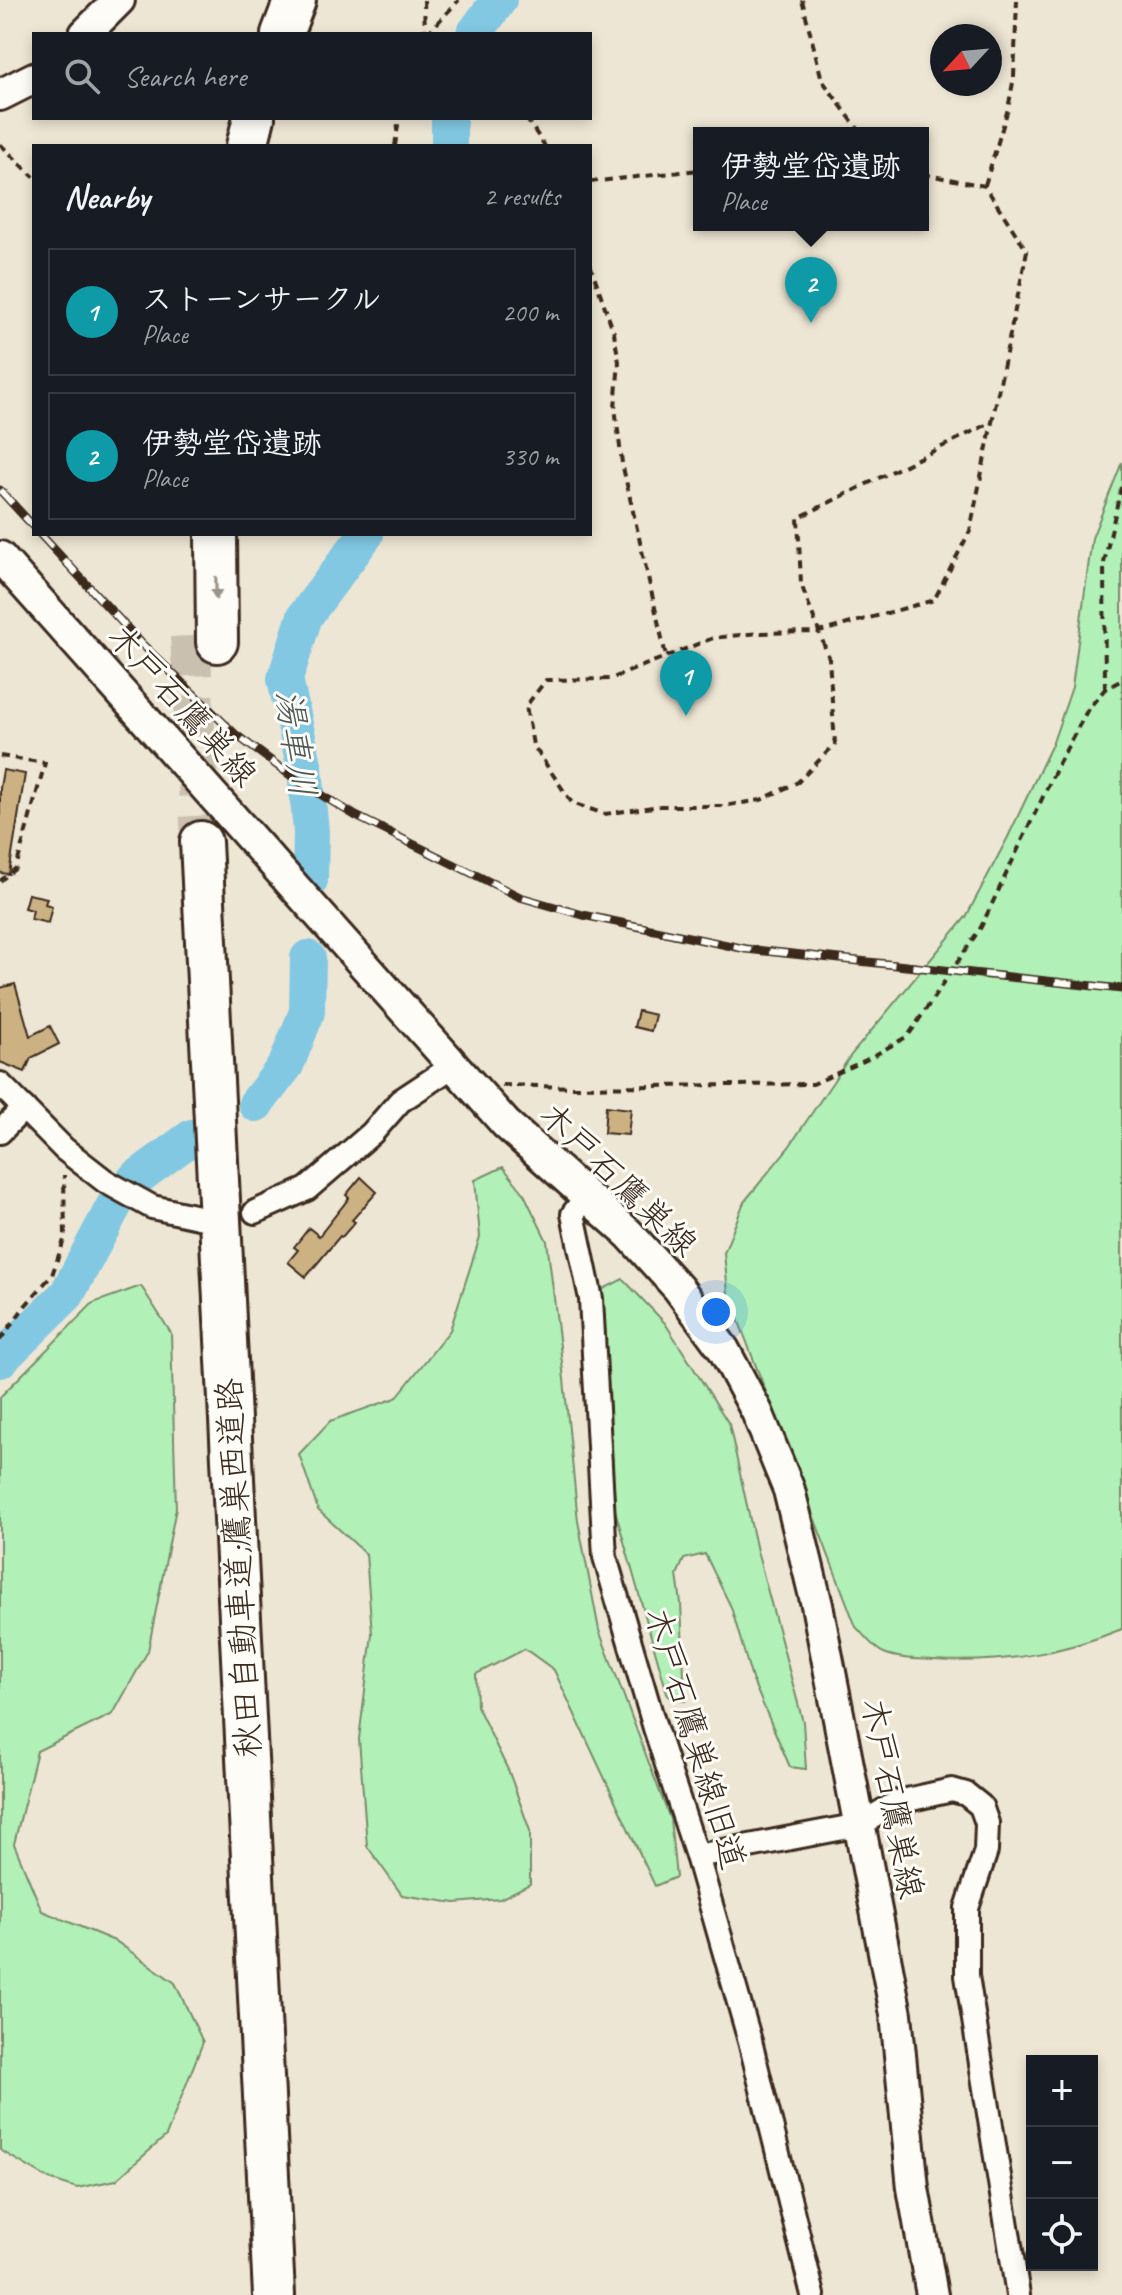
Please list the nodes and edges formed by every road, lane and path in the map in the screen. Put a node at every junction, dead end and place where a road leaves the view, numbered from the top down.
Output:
1 (119, 0) edge
2 (295, 0) edge
3 (320, 0) edge
4 (424, 0) edge
5 (459, 0) edge
6 (802, 0) edge
7 (1017, 0) edge
8 (87, 32) edge
9 (283, 32) edge
10 (308, 32) edge
11 (426, 32) edge
12 (428, 32) edge
13 (32, 79) edge
14 (0, 95) edge
15 (254, 120) edge
16 (280, 120) edge
17 (399, 120) edge
18 (527, 120) edge
19 (857, 127) edge
20 (0, 144) edge
21 (248, 144) edge
22 (274, 144) edge
23 (395, 144) edge
24 (544, 144) edge
25 (693, 171) edge
26 (32, 175) edge
27 (929, 175) edge
28 (592, 182) edge
29 (985, 186) junction
30 (592, 270) edge
31 (992, 422) junction
32 (1122, 483) edge
33 (190, 536) edge
34 (216, 536) edge
35 (0, 557) edge
36 (819, 632) junction
37 (667, 657) junction
38 (1122, 680) edge
39 (1105, 689) junction
40 (0, 756) edge
41 (0, 881) edge
42 (453, 1066) junction
43 (0, 1084) edge
44 (477, 1093) junction
45 (24, 1108) junction
46 (0, 1132) edge
47 (64, 1149) junction
48 (587, 1196) junction
49 (255, 1212) dead end
50 (203, 1218) dead end
51 (0, 1340) edge
52 (859, 1825) junction
53 (697, 1856) junction
54 (274, 2295) edge
55 (295, 2295) edge
56 (813, 2295) edge
57 (932, 2295) edge
58 (1018, 2295) edge

1 - 8 main road
2 - 9 highway
3 - 10 highway
4 - 11 path
5 - 12 path
6 - 19 path
7 - 29 path
13 - 14 main road
15 - 21 highway
16 - 22 highway
17 - 23 path
18 - 24 path
20 - 26 path
25 - 28 path
27 - 29 path
29 - 31 path
30 - 37 path
31 - 36 path
31 - 36 path
32 - 39 path
34 -> 33 highway
35 - 42 main road, 木戸石鷹巣線
36 - 37 path
36 - 37 path
38 - 39 path
39 - 44 path
40 - 41 path
42 - 44 main road, 木戸石鷹巣線
42 - 49 street
43 - 45 street
44 - 48 main road, 木戸石鷹巣線
45 - 46 street
45 - 47 street
47 - 50 street
47 - 51 path
48 - 52 main road, 木戸石鷹巣線
48 - 53 street, 木戸石鷹巣線旧道
52 - 53 street
52 - 57 main road, 木戸石鷹巣線
52 - 58 street
53 - 56 street, 木戸石鷹巣線旧道
54 - 55 highway, 秋田自動車道;鷹巣西道路

